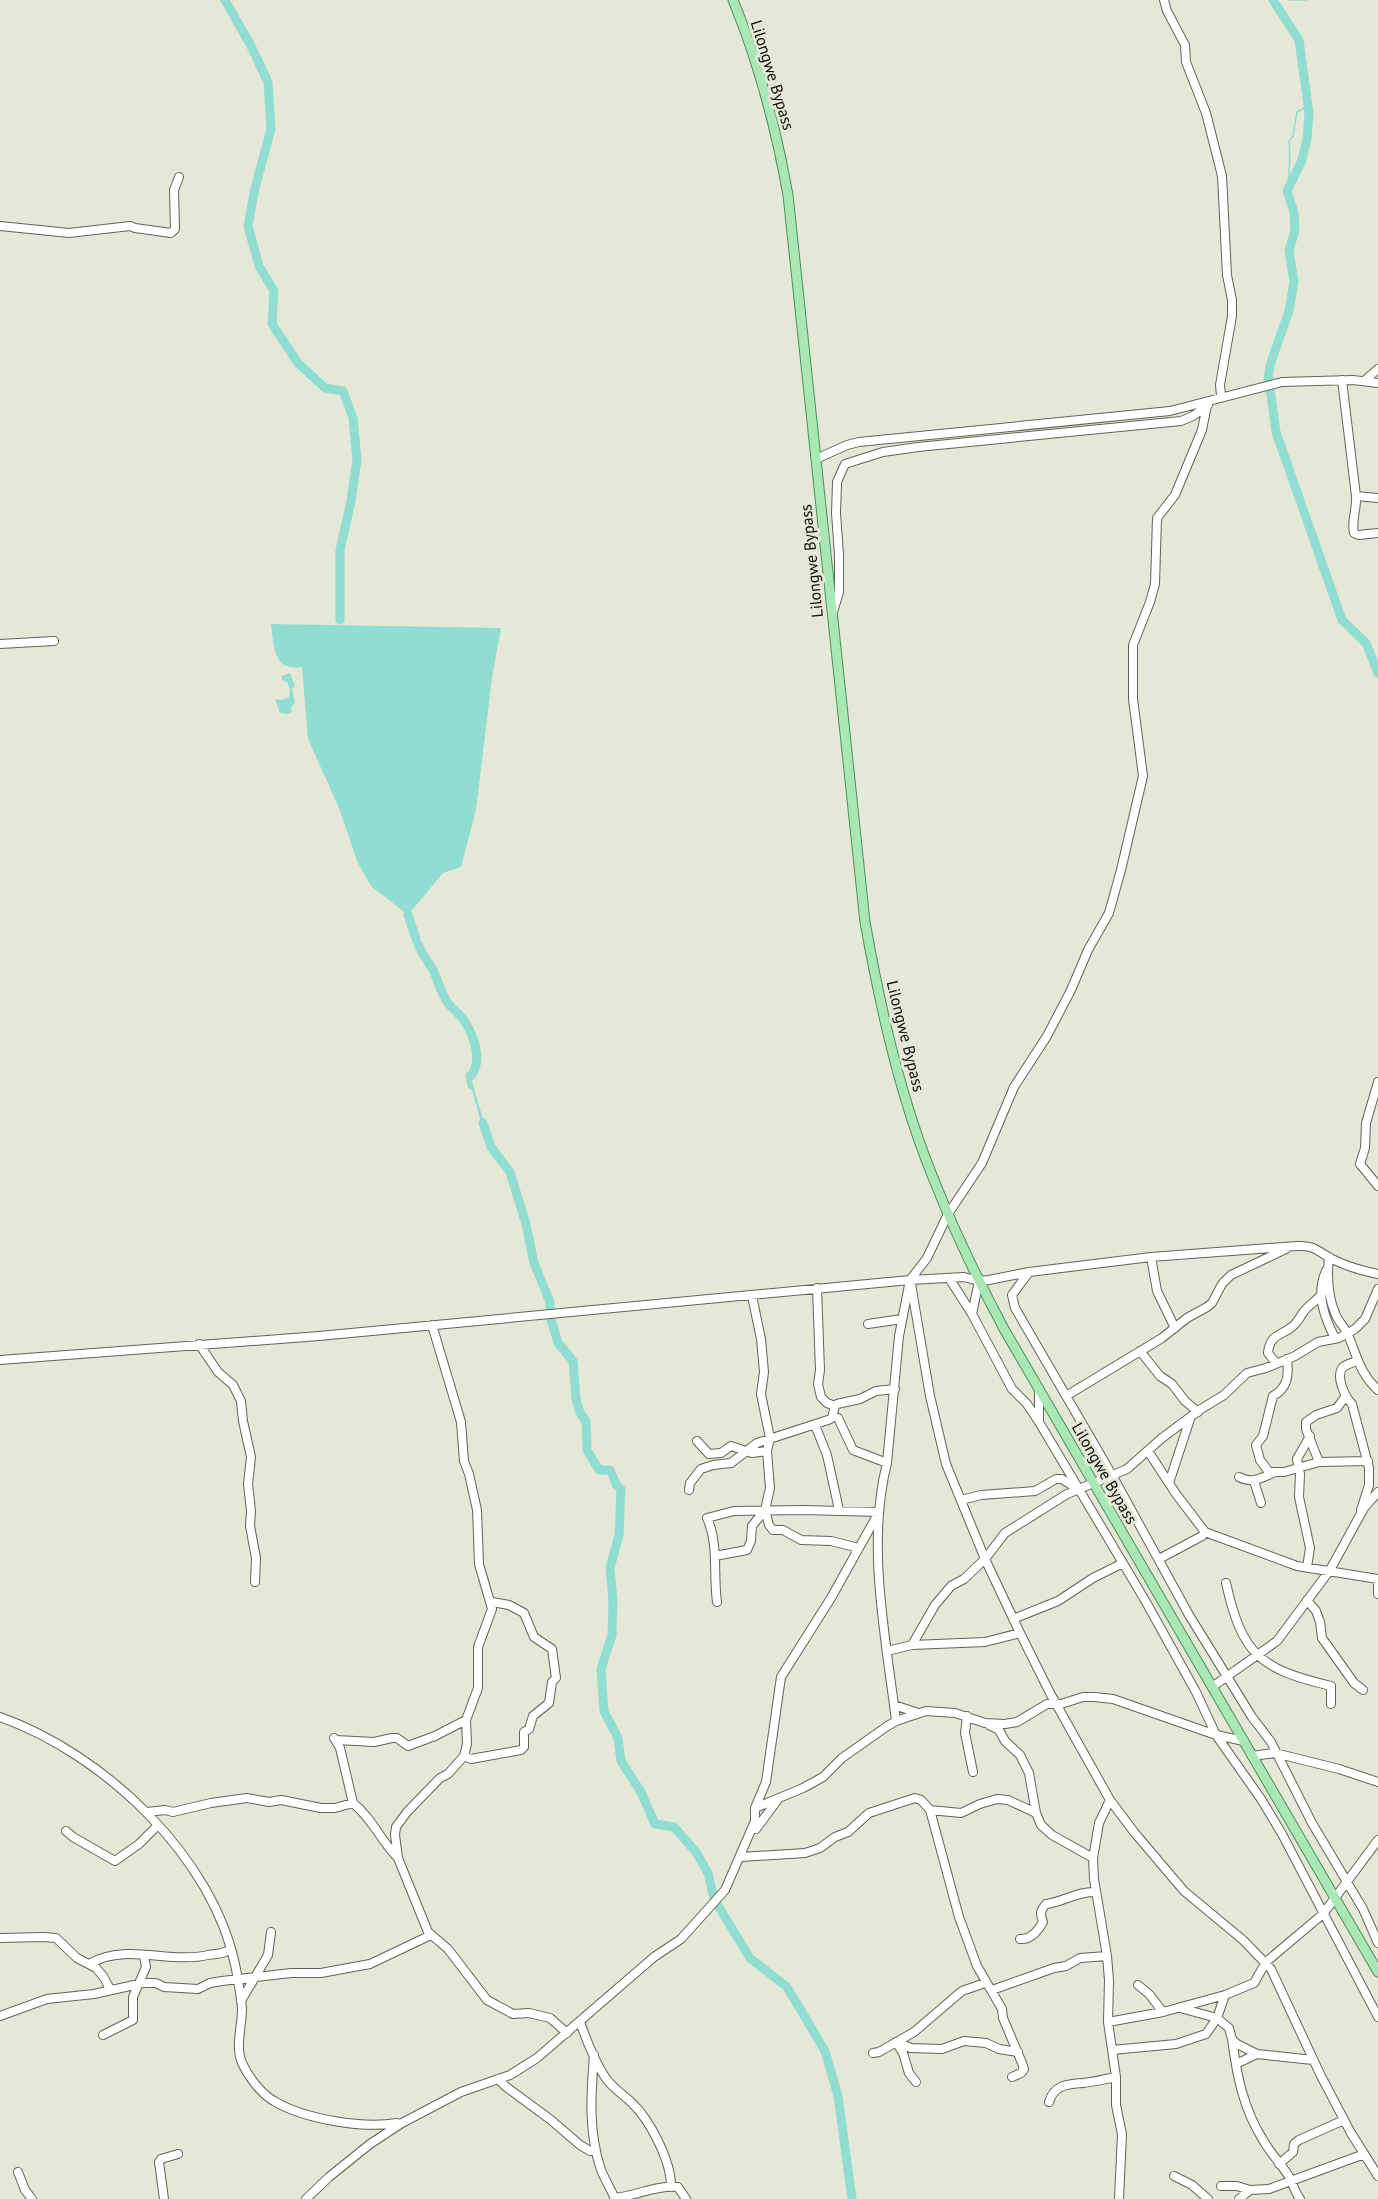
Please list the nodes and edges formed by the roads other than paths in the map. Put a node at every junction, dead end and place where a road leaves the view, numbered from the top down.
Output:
1 (733, 0) edge
2 (1164, 0) edge
3 (179, 177) dead end
4 (0, 226) edge
5 (1378, 369) edge
6 (1342, 381) junction
7 (1364, 381) junction
8 (1378, 382) edge
9 (1218, 397) junction
10 (1208, 405) junction
11 (816, 459) junction
12 (1356, 496) junction
13 (1378, 498) edge
14 (1378, 533) edge
15 (832, 616) junction
16 (54, 641) dead end
17 (0, 644) edge
18 (1378, 1082) edge
19 (1378, 1186) edge
20 (948, 1214) junction
21 (1290, 1246) junction
22 (1151, 1257) junction
23 (1329, 1257) junction
24 (1328, 1267) junction
25 (1029, 1272) junction
26 (1378, 1274) edge
27 (949, 1278) junction
28 (910, 1280) junction
29 (979, 1281) junction
30 (817, 1288) junction
31 (1378, 1289) edge
32 (1322, 1293) junction
33 (752, 1296) junction
34 (972, 1314) junction
35 (902, 1319) junction
36 (868, 1323) dead end
37 (432, 1325) junction
38 (1175, 1328) junction
39 (1348, 1333) junction
40 (1335, 1338) junction
41 (199, 1344) junction
42 (1140, 1352) junction
43 (1287, 1359) junction
44 (0, 1360) edge
45 (1357, 1361) junction
46 (1276, 1363) junction
47 (1039, 1388) junction
48 (895, 1389) junction
49 (1378, 1390) edge
50 (1066, 1396) junction
51 (1345, 1397) junction
52 (835, 1406) junction
53 (1198, 1412) junction
54 (833, 1416) junction
55 (1190, 1419) junction
56 (1039, 1422) junction
57 (815, 1425) junction
58 (1310, 1436) junction
59 (770, 1438) junction
60 (697, 1441) dead end
61 (746, 1451) junction
62 (767, 1451) junction
63 (1148, 1451) junction
64 (1368, 1461) junction
65 (887, 1462) junction
66 (1319, 1462) junction
67 (1299, 1468) junction
68 (1273, 1473) junction
69 (1112, 1475) junction
70 (1239, 1477) dead end
71 (1254, 1481) junction
72 (1092, 1482) junction
73 (1169, 1483) junction
74 (1077, 1489) junction
75 (688, 1490) dead end
76 (1378, 1492) edge
77 (961, 1500) junction
78 (1262, 1503) dead end
79 (765, 1510) junction
80 (838, 1510) junction
81 (879, 1512) junction
82 (1359, 1518) junction
83 (1205, 1532) junction
84 (859, 1548) junction
85 (715, 1556) junction
86 (985, 1559) junction
87 (1158, 1559) junction
88 (1123, 1563) junction
89 (1307, 1567) junction
90 (1330, 1570) junction
91 (1378, 1579) edge
92 (255, 1582) dead end
93 (1226, 1583) dead end
94 (1378, 1594) edge
95 (1307, 1600) junction
96 (492, 1602) junction
97 (717, 1602) dead end
98 (1013, 1620) junction
99 (1020, 1634) junction
100 (912, 1645) junction
101 (887, 1651) junction
102 (1257, 1656) junction
103 (1228, 1677) junction
104 (1212, 1688) junction
105 (1363, 1689) dead end
106 (1057, 1704) junction
107 (1331, 1704) dead end
108 (894, 1705) junction
109 (918, 1713) junction
110 (967, 1716) junction
111 (0, 1717) edge
112 (466, 1720) junction
113 (896, 1721) junction
114 (985, 1723) junction
115 (1216, 1735) junction
116 (1244, 1741) junction
117 (1275, 1753) junction
118 (464, 1756) junction
119 (1252, 1756) junction
120 (973, 1772) dead end
121 (1378, 1782) edge
122 (781, 1796) junction
123 (1110, 1800) junction
124 (353, 1803) junction
125 (754, 1808) junction
126 (930, 1810) junction
127 (147, 1812) junction
128 (1036, 1813) junction
129 (158, 1825) junction
130 (66, 1831) dead end
131 (1378, 1840) edge
132 (740, 1857) junction
133 (398, 1858) junction
134 (1093, 1858) junction
135 (1347, 1883) junction
136 (1096, 1892) junction
137 (1336, 1899) junction
138 (1323, 1914) junction
139 (271, 1932) dead end
140 (431, 1935) junction
141 (0, 1938) edge
142 (1020, 1939) dead end
143 (1378, 1943) edge
144 (230, 1949) junction
145 (144, 1956) junction
146 (1107, 1956) junction
147 (1266, 1962) junction
148 (91, 1963) junction
149 (1378, 1972) edge
150 (257, 1976) junction
151 (236, 1979) junction
152 (985, 1983) junction
153 (138, 1985) junction
154 (1138, 1985) dead end
155 (110, 1989) junction
156 (992, 1990) junction
157 (1225, 1995) junction
158 (241, 2001) junction
159 (1179, 2008) junction
160 (1163, 2012) junction
161 (0, 2016) edge
162 (1216, 2018) junction
163 (1378, 2018) edge
164 (580, 2022) junction
165 (1108, 2022) junction
166 (567, 2033) junction
167 (103, 2035) dead end
168 (1232, 2039) junction
169 (896, 2042) junction
170 (1112, 2050) junction
171 (1018, 2052) junction
172 (594, 2053) junction
173 (873, 2053) dead end
174 (1257, 2054) junction
175 (1313, 2060) junction
176 (1236, 2064) junction
177 (1011, 2077) dead end
178 (1116, 2077) junction
179 (498, 2079) junction
180 (916, 2082) dead end
181 (1049, 2102) dead end
182 (1344, 2120) junction
183 (402, 2123) junction
184 (596, 2151) junction
185 (178, 2154) dead end
186 (1365, 2156) junction
187 (1279, 2164) junction
188 (18, 2172) dead end
189 (1174, 2176) dead end
190 (1378, 2176) edge
191 (1291, 2180) junction
192 (671, 2186) junction
193 (1221, 2186) dead end
194 (1250, 2190) junction
195 (614, 2198) edge
196 (32, 2199) edge
197 (164, 2199) edge
198 (306, 2199) edge
199 (686, 2199) edge
200 (1119, 2199) edge
201 (1208, 2199) edge
202 (1239, 2199) edge
203 (1300, 2199) edge

1 - 11 main road, Lilongwe Bypass
2 - 9 street
3 - 4 street
5 - 7 street
6 - 7 street
6 - 9 street
6 - 12 street
7 - 8 street
9 - 10 street
9 - 11 street
10 - 15 street
10 - 20 street
11 - 15 main road, Lilongwe Bypass
12 - 13 street
12 - 14 street
15 - 20 main road, Lilongwe Bypass
16 - 17 street
18 - 19 street
20 - 28 street
20 - 29 main road, Lilongwe Bypass
21 - 22 street
21 - 23 street
21 - 38 street
22 - 25 street
22 - 38 street
23 - 24 street
23 - 26 street
24 - 32 street
24 - 39 street
25 - 29 street
25 - 50 street
27 - 28 street
27 - 29 street
27 - 34 street
28 - 30 street
28 - 35 street
28 - 77 street
29 - 34 street
29 - 47 main road, Lilongwe Bypass
30 - 33 street
30 - 52 street
31 - 39 street
32 - 40 street
32 - 46 street
33 - 37 street
33 - 59 street
34 - 56 street
35 - 36 street
35 - 48 street
37 - 41 street
37 - 96 street
38 - 42 street
39 - 40 street
39 - 45 street
40 - 43 street
41 - 44 street
41 - 92 street
42 - 50 street
42 - 53 street
43 - 46 street
43 - 68 street
45 - 49 street
45 - 51 street
46 - 53 street
47 - 56 street
47 - 72 main road, Lilongwe Bypass
48 - 52 street
48 - 65 street
50 - 69 street
51 - 58 street
51 - 64 street
52 - 54 street
53 - 55 street
54 - 57 street
54 - 65 street
55 - 63 street
55 - 73 street
56 - 74 street
57 - 59 street
57 - 80 street
58 - 66 street
58 - 67 street
59 - 61 street
59 - 62 street
60 - 61 street
61 - 62 street
61 - 75 street
62 - 79 street
63 - 69 street
63 - 73 street
64 - 66 street
64 - 82 street
65 - 81 street
66 - 67 street
67 - 68 street
67 - 89 street
68 - 71 street
69 - 72 street
69 - 87 street
70 - 71 street
71 - 78 street
72 - 74 street
72 - 104 main road, Lilongwe Bypass
73 - 83 street
74 - 77 street
74 - 86 street
74 - 88 street
76 - 82 street
77 - 86 street
79 - 80 street
79 - 84 street
79 - 85 street
79 - 85 street
80 - 81 street
81 - 84 street
81 - 101 street
82 - 90 street
83 - 87 street
83 - 89 street
84 - 125 street
85 - 97 street
86 - 98 street
86 - 100 street
87 - 103 street
88 - 98 street
88 - 115 street
89 - 90 street
90 - 91 street
90 - 95 street
91 - 94 street
93 - 102 street
95 - 102 street
95 - 105 street
96 - 112 street
96 - 118 street
98 - 99 street
99 - 100 street
99 - 106 street
100 - 101 street
101 - 108 street
102 - 103 street
102 - 107 street
103 - 104 street
103 - 117 street
104 - 116 main road, Lilongwe Bypass
106 - 114 street
106 - 115 street
106 - 123 street
108 - 109 street
108 - 113 street
109 - 110 street
109 - 113 street
110 - 114 street
110 - 120 street
111 - 127 street
112 - 118 street
112 - 124 street
113 - 122 street
114 - 128 street
115 - 116 street
115 - 138 street
116 - 119 main road, Lilongwe Bypass
117 - 119 street
117 - 121 street
117 - 135 street
118 - 133 street
119 - 137 main road, Lilongwe Bypass
122 - 125 street
122 - 132 street
123 - 134 street
123 - 147 street
124 - 127 street
124 - 133 street
125 - 132 street
126 - 128 street
126 - 132 street
126 - 152 street
127 - 129 street
128 - 134 street
129 - 130 street
129 - 144 street
131 - 135 street
132 - 164 street
133 - 140 street
134 - 136 street
135 - 137 street
135 - 143 street
136 - 142 street
136 - 146 street
137 - 138 street
137 - 149 main road, Lilongwe Bypass
138 - 147 street
138 - 163 street
139 - 150 street
140 - 150 street
140 - 166 street
141 - 148 street
144 - 145 street
144 - 151 street
145 - 148 street
145 - 153 street
146 - 156 street
146 - 165 street
147 - 157 street
147 - 175 street
148 - 155 street
150 - 151 street
150 - 158 street
151 - 153 street
151 - 158 street
152 - 156 street
152 - 169 street
153 - 155 street
153 - 167 street
154 - 160 street
155 - 161 street
156 - 171 street
157 - 159 street
157 - 162 street
158 - 183 street
159 - 160 street
159 - 162 street
160 - 165 street
162 - 168 street
162 - 170 street
164 - 166 street
164 - 172 street
165 - 170 street
166 - 179 street
168 - 174 street
168 - 176 street
169 - 171 street
169 - 173 street
169 - 180 street
170 - 178 street
171 - 177 street
172 - 184 street
172 - 192 street
174 - 175 street
174 - 176 street
175 - 182 street
176 - 187 street
178 - 181 street
178 - 200 street
179 - 183 street
179 - 184 street
182 - 186 street
182 - 187 street
183 - 198 street
184 - 195 street
185 - 197 street
186 - 190 street
186 - 191 street
187 - 191 street
188 - 196 street
189 - 201 street
191 - 194 street
191 - 203 street
192 - 195 street
192 - 199 street
193 - 194 street
194 - 202 street

